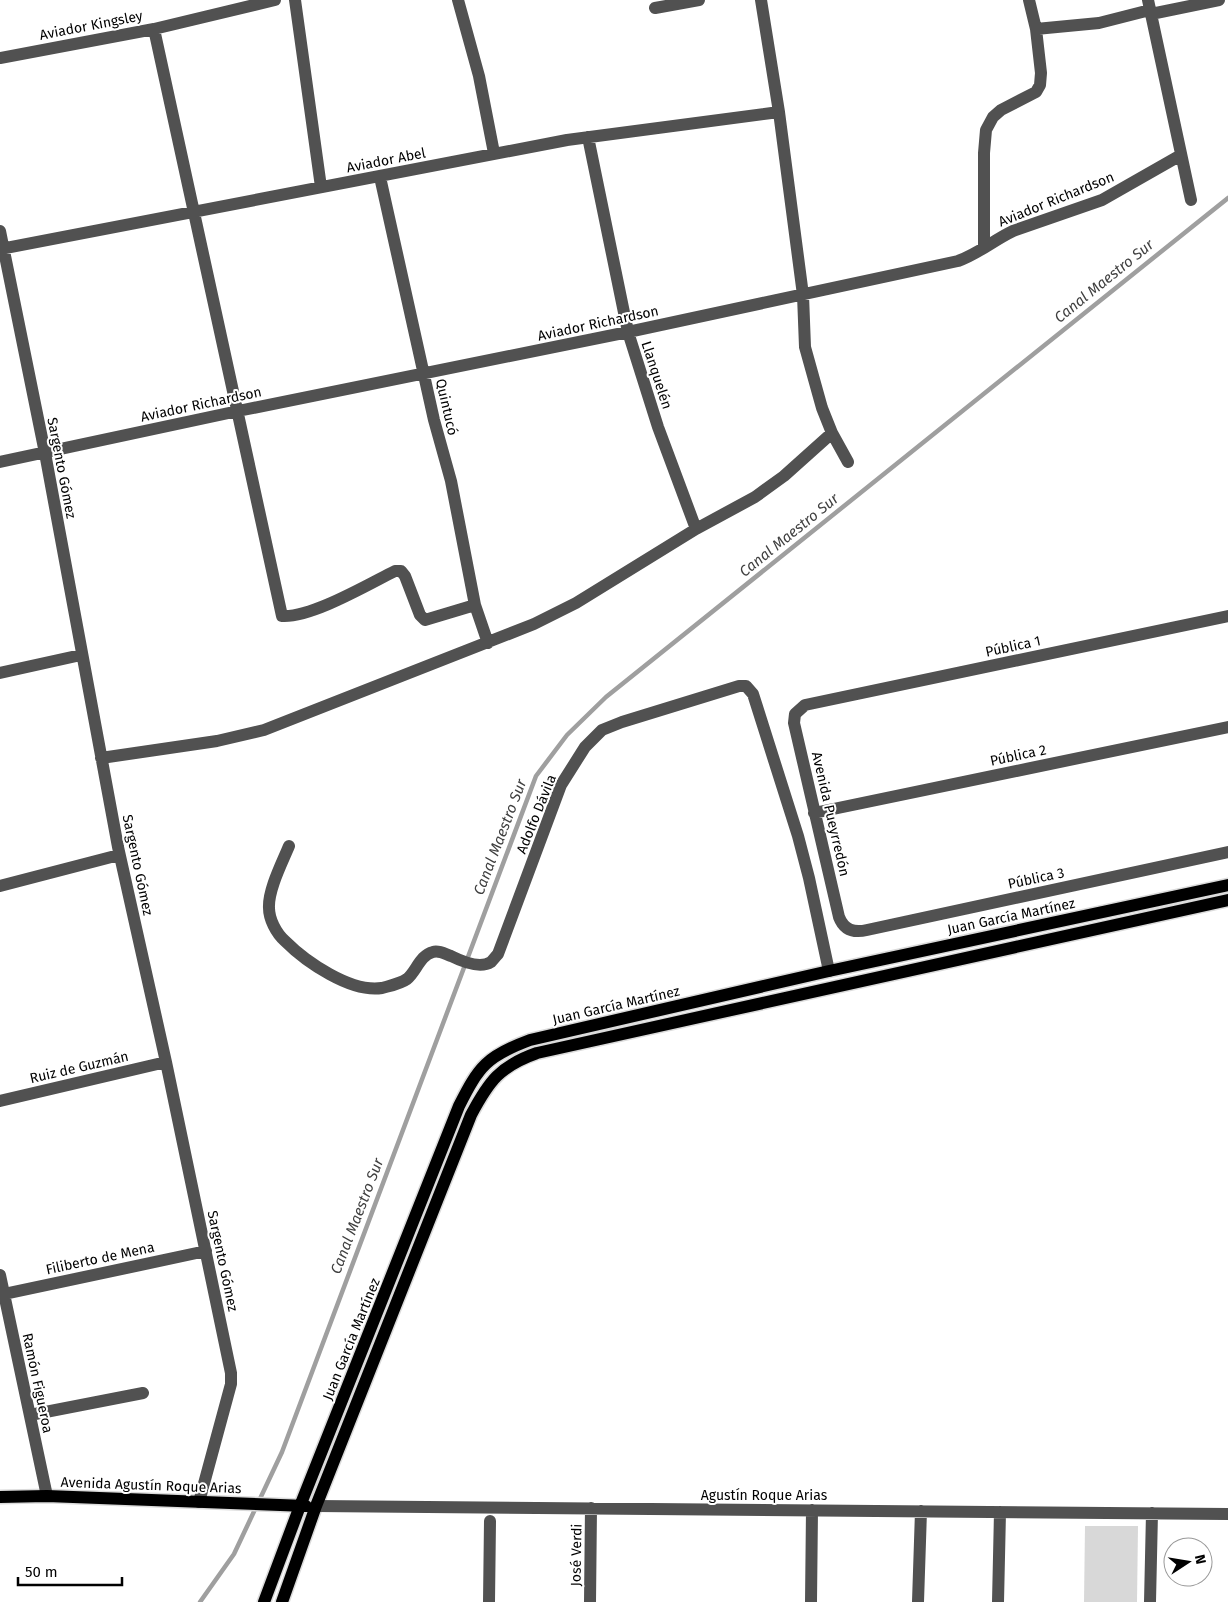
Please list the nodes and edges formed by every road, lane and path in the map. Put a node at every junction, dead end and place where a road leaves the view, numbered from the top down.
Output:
1 (274, 0) edge
2 (295, 0) edge
3 (458, 0) edge
4 (699, 0) edge
5 (761, 0) edge
6 (1028, 0) edge
7 (1219, 0) edge
8 (655, 8) dead end
9 (1150, 8) edge
10 (154, 29) junction
11 (1036, 29) junction
12 (0, 58) edge
13 (779, 112) junction
14 (588, 137) junction
15 (494, 153) junction
16 (1181, 154) junction
17 (380, 177) junction
18 (322, 187) junction
19 (1191, 200) dead end
20 (193, 212) junction
21 (0, 230) edge
22 (984, 247) junction
23 (2, 248) edge
24 (803, 294) junction
25 (628, 332) junction
26 (424, 374) junction
27 (238, 411) junction
28 (832, 433) junction
29 (45, 453) junction
30 (0, 462) edge
31 (848, 462) dead end
32 (696, 529) junction
33 (476, 605) junction
34 (1228, 616) edge
35 (488, 643) junction
36 (81, 654) junction
37 (0, 673) edge
38 (805, 705) joint
39 (1228, 727) edge
40 (101, 758) junction
41 (814, 813) junction
42 (289, 846) dead end
43 (1228, 852) edge
44 (120, 855) junction
45 (1228, 885) edge
46 (0, 886) edge
47 (1228, 900) edge
48 (849, 930) joint
49 (829, 971) junction
50 (166, 1062) junction
51 (0, 1101) edge
52 (206, 1251) junction
53 (0, 1276) edge
54 (2, 1294) edge
55 (144, 1393) dead end
56 (30, 1415) junction
57 (47, 1496) junction
58 (0, 1497) edge
59 (199, 1502) junction
60 (300, 1506) junction
61 (316, 1506) junction
62 (591, 1508) junction
63 (812, 1510) junction
64 (921, 1511) junction
65 (1000, 1512) junction
66 (1152, 1514) junction
67 (1228, 1514) edge
68 (490, 1521) dead end
69 (264, 1602) edge
70 (282, 1602) edge
71 (489, 1602) edge
72 (590, 1602) edge
73 (811, 1602) edge
74 (918, 1602) edge
75 (998, 1602) edge
76 (1150, 1602) edge

1 - 10 street, Aviador Kingsley
2 - 18 street
3 - 15 street
4 - 8 street
5 - 13 street
6 - 11 street
7 - 9 street
9 - 11 street
9 - 16 street
10 - 12 street, Aviador Kingsley
10 - 20 street
11 - 22 street
13 - 14 street, Aviador Abel
13 - 24 street
14 - 15 street, Aviador Abel
14 - 25 street, Llanquelén
15 - 17 street, Aviador Abel
16 - 19 street
16 - 22 street, Aviador Richardson
17 - 18 street, Aviador Abel
17 - 26 street, Quintucó
18 - 20 street, Aviador Abel
20 - 23 street, Aviador Abel
20 - 27 street
21 - 23 street, Sargento Gómez
22 - 24 street, Aviador Richardson
23 - 29 street, Sargento Gómez
24 - 25 street, Aviador Richardson
24 - 28 street
25 - 26 street, Aviador Richardson
25 - 32 street, Llanquelén
26 - 27 street, Aviador Richardson
26 - 33 street, Quintucó
27 - 29 street, Aviador Richardson
27 - 33 street
28 - 31 street
28 - 32 street
29 - 30 street, Aviador Richardson
29 - 36 street, Sargento Gómez
32 - 35 street
33 - 35 street, Quintucó
34 - 38 street, Pública 1
35 - 40 street
36 - 37 street
36 - 40 street, Sargento Gómez
38 - 41 street, Avenida Pueyrredón
39 - 41 street, Pública 2
40 - 44 street, Sargento Gómez
41 - 48 street, Avenida Pueyrredón
42 - 49 street, Adolfo Dávila
43 - 48 street, Pública 3
44 - 46 street
44 - 50 street, Sargento Gómez
45 - 49 main road, Juan García Martínez
47 - 61 main road
49 - 60 main road, Juan García Martínez
50 - 51 street, Ruiz de Guzmán
50 - 52 street, Sargento Gómez
52 - 54 street, Filiberto de Mena
52 - 59 street, Sargento Gómez
53 - 54 street, Ramón Figueroa
54 - 56 street, Ramón Figueroa
55 - 56 street
56 - 57 street, Ramón Figueroa
57 - 58 main road, Avenida Agustín Roque Arias
57 - 59 main road, Avenida Agustín Roque Arias
59 - 60 main road, Avenida Agustín Roque Arias
60 - 61 main road, Agustín Roque Arias
60 - 69 main road, Juan García Martínez
61 - 62 street, Agustín Roque Arias
61 - 70 main road
62 - 63 street, Agustín Roque Arias
62 - 72 street, José Verdi
63 - 64 street, Agustín Roque Arias
63 - 73 street
64 - 65 street, Agustín Roque Arias
64 - 74 street
65 - 66 street, Agustín Roque Arias
65 - 75 street
66 - 67 street, Agustín Roque Arias
66 - 76 street
68 - 71 street

